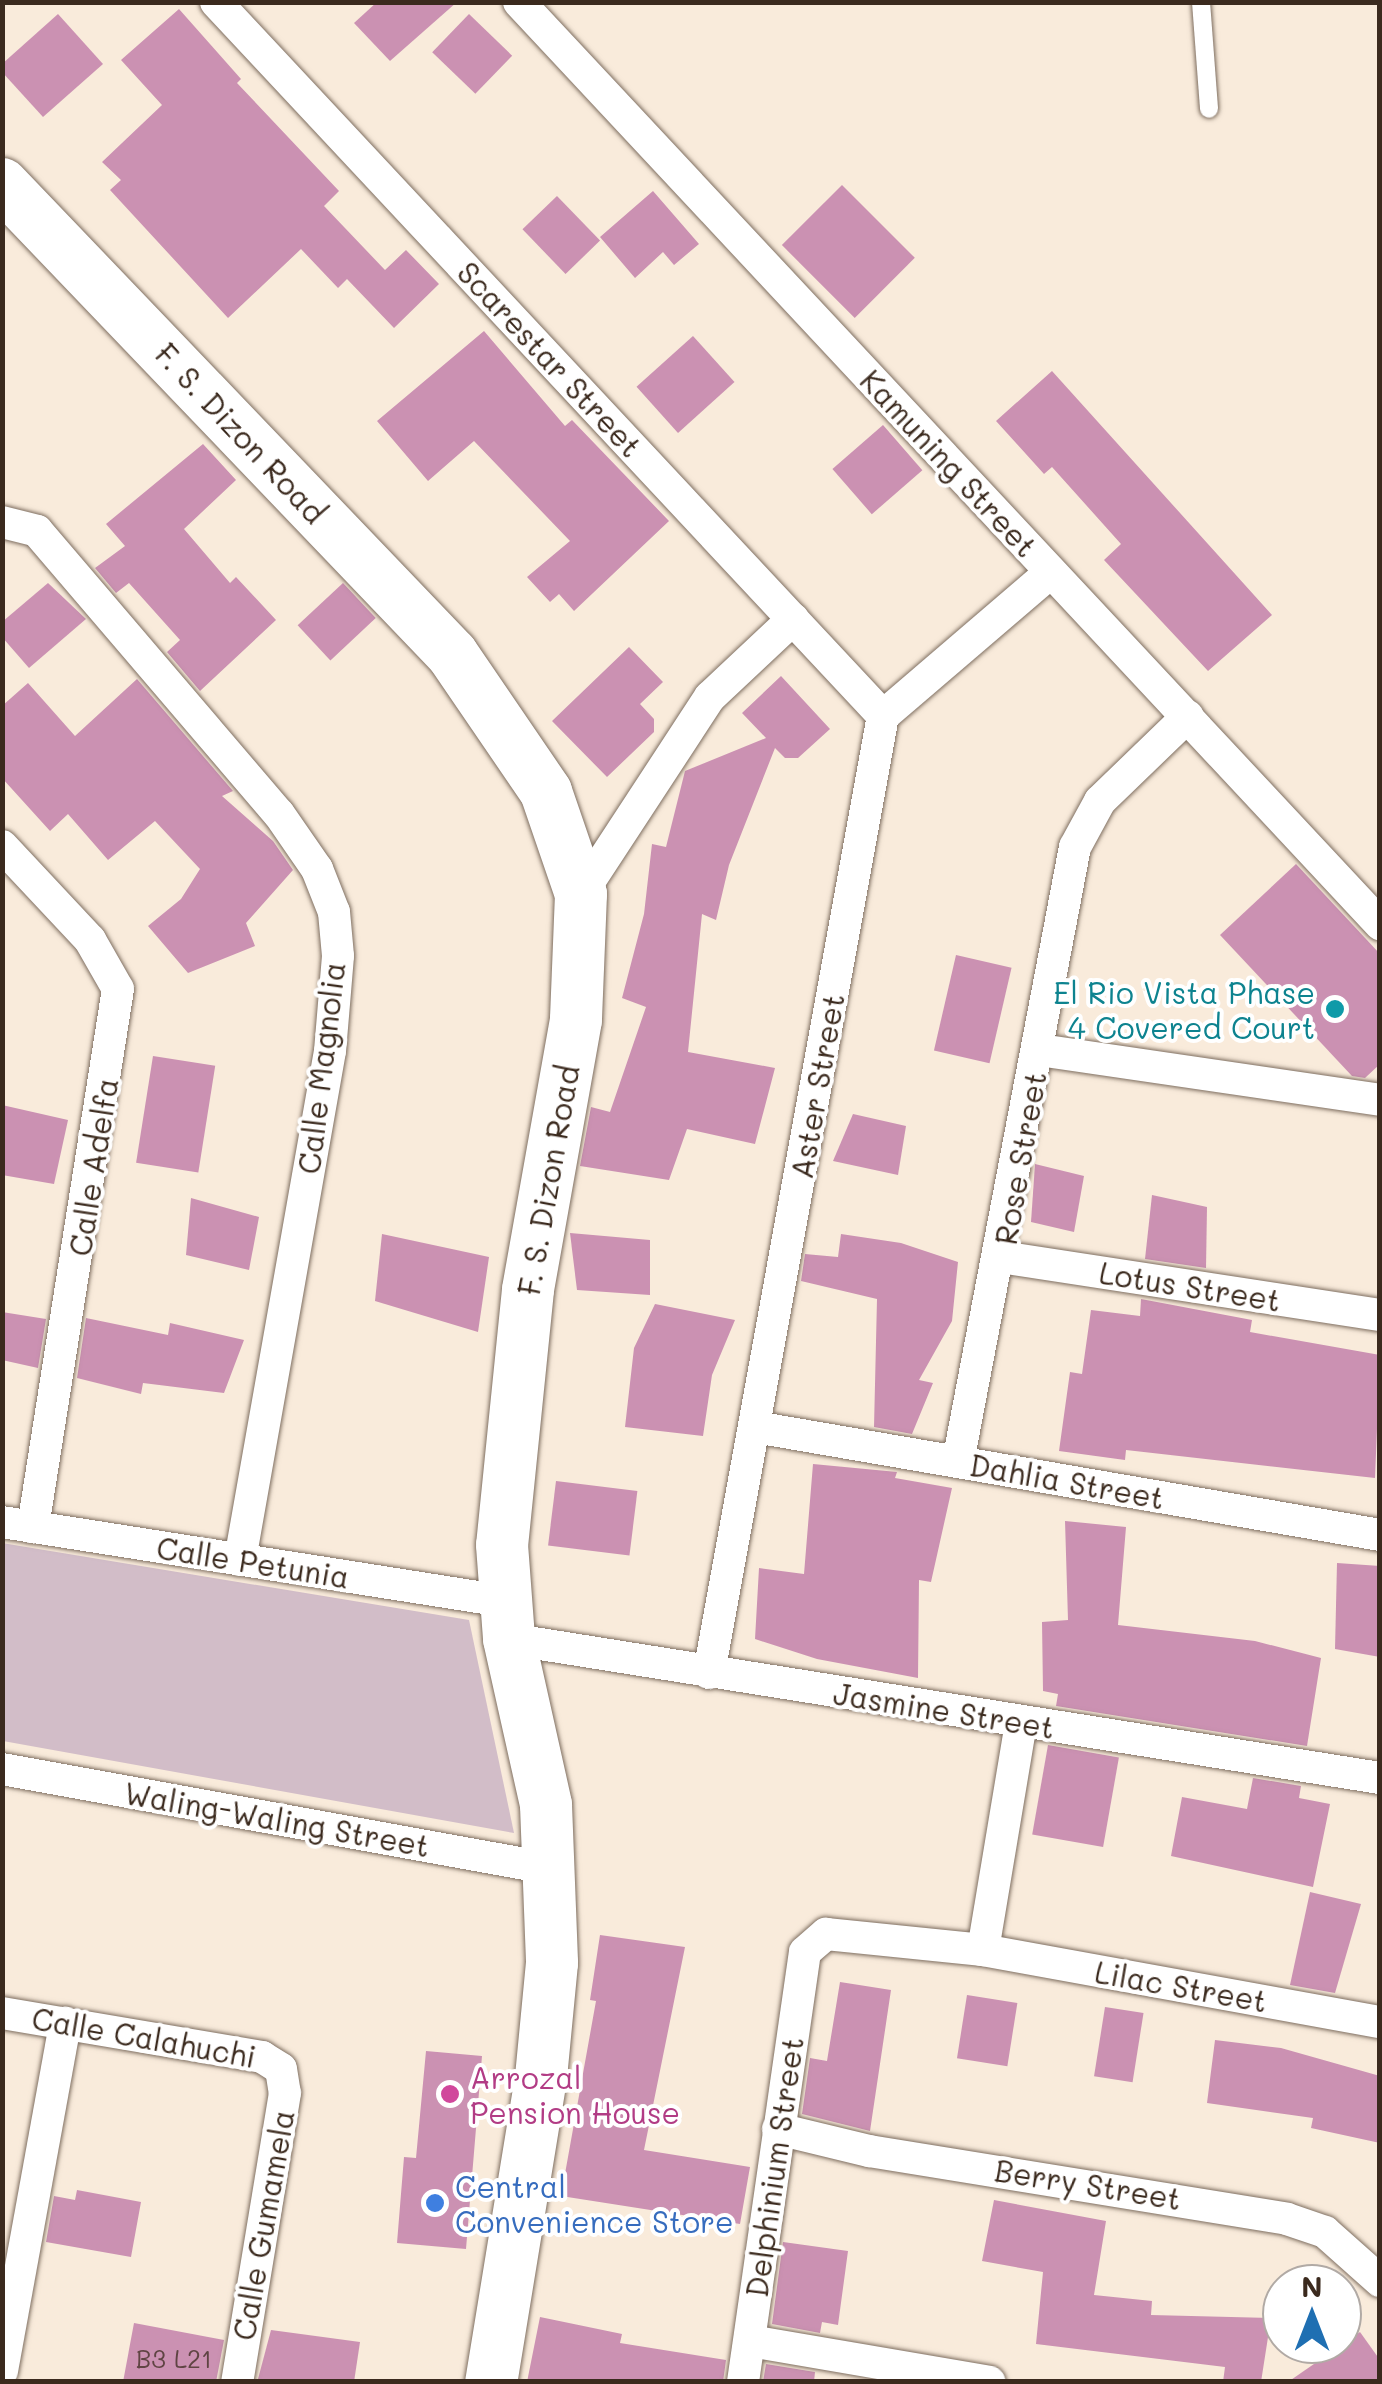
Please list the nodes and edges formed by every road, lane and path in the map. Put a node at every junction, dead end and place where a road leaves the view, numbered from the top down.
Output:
1 (216, 2) edge
2 (518, 2) edge
3 (1201, 2) edge
4 (1210, 108) dead end
5 (2, 184) edge
6 (2, 522) edge
7 (1052, 572) junction
8 (792, 619) junction
9 (884, 716) junction
10 (1188, 716) junction
11 (2, 846) edge
12 (581, 894) junction
13 (1380, 924) edge
14 (1039, 1050) junction
15 (1380, 1100) edge
16 (1002, 1257) junction
17 (1380, 1315) edge
18 (756, 1427) junction
19 (958, 1462) junction
20 (18, 1525) edge
21 (1380, 1535) edge
22 (240, 1560) junction
23 (506, 1620) junction
24 (709, 1673) junction
25 (1022, 1722) junction
26 (2, 1769) edge
27 (1380, 1778) edge
28 (552, 1869) junction
29 (983, 1950) junction
30 (805, 1952) joint
31 (2, 2013) edge
32 (1380, 2022) edge
33 (66, 2023) junction
34 (282, 2069) joint
35 (778, 2129) junction
36 (1380, 2280) edge
37 (750, 2341) junction
38 (2, 2371) edge
39 (237, 2382) edge
40 (491, 2382) edge
41 (743, 2382) edge
42 (990, 2382) edge

1 - 8 street, Scarestar Street
2 - 7 street, Kamuning Street
3 - 4 lane
5 - 12 main road, F. S. Dizon Road
6 - 22 street, Calle Magnolia
7 - 9 street
7 - 10 street, Kamuning Street
8 - 9 street, Scarestar Street
8 - 12 street
9 - 18 street, Aster Street
10 - 13 street, Kamuning Street
10 - 14 street, Rose Street
11 - 20 street, Calle Adelfa
12 - 23 main road, F. S. Dizon Road
14 - 15 street
14 - 16 street, Rose Street
16 - 17 street, Lotus Street
16 - 19 street, Rose Street
18 - 19 street, Dahlia Street
18 - 24 street, Aster Street
19 - 21 street, Dahlia Street
20 - 22 street, Calle Petunia
22 - 23 street, Calle Petunia
23 - 24 street, Jasmine Street
23 - 28 main road, F. S. Dizon Road
24 - 25 street, Jasmine Street
25 - 27 street, Jasmine Street
25 - 29 street
26 - 28 street, Waling-Waling Street
28 - 40 main road, F. S. Dizon Road
29 - 30 street, Lilac Street
29 - 32 street, Lilac Street
30 - 35 street, Delphinium Street
31 - 33 street, Calle Calahuchi
33 - 34 street, Calle Calahuchi
33 - 38 street
34 - 39 street, Calle Gumamela
35 - 36 street, Berry Street
35 - 37 street, Delphinium Street
37 - 41 street, Delphinium Street
37 - 42 street

